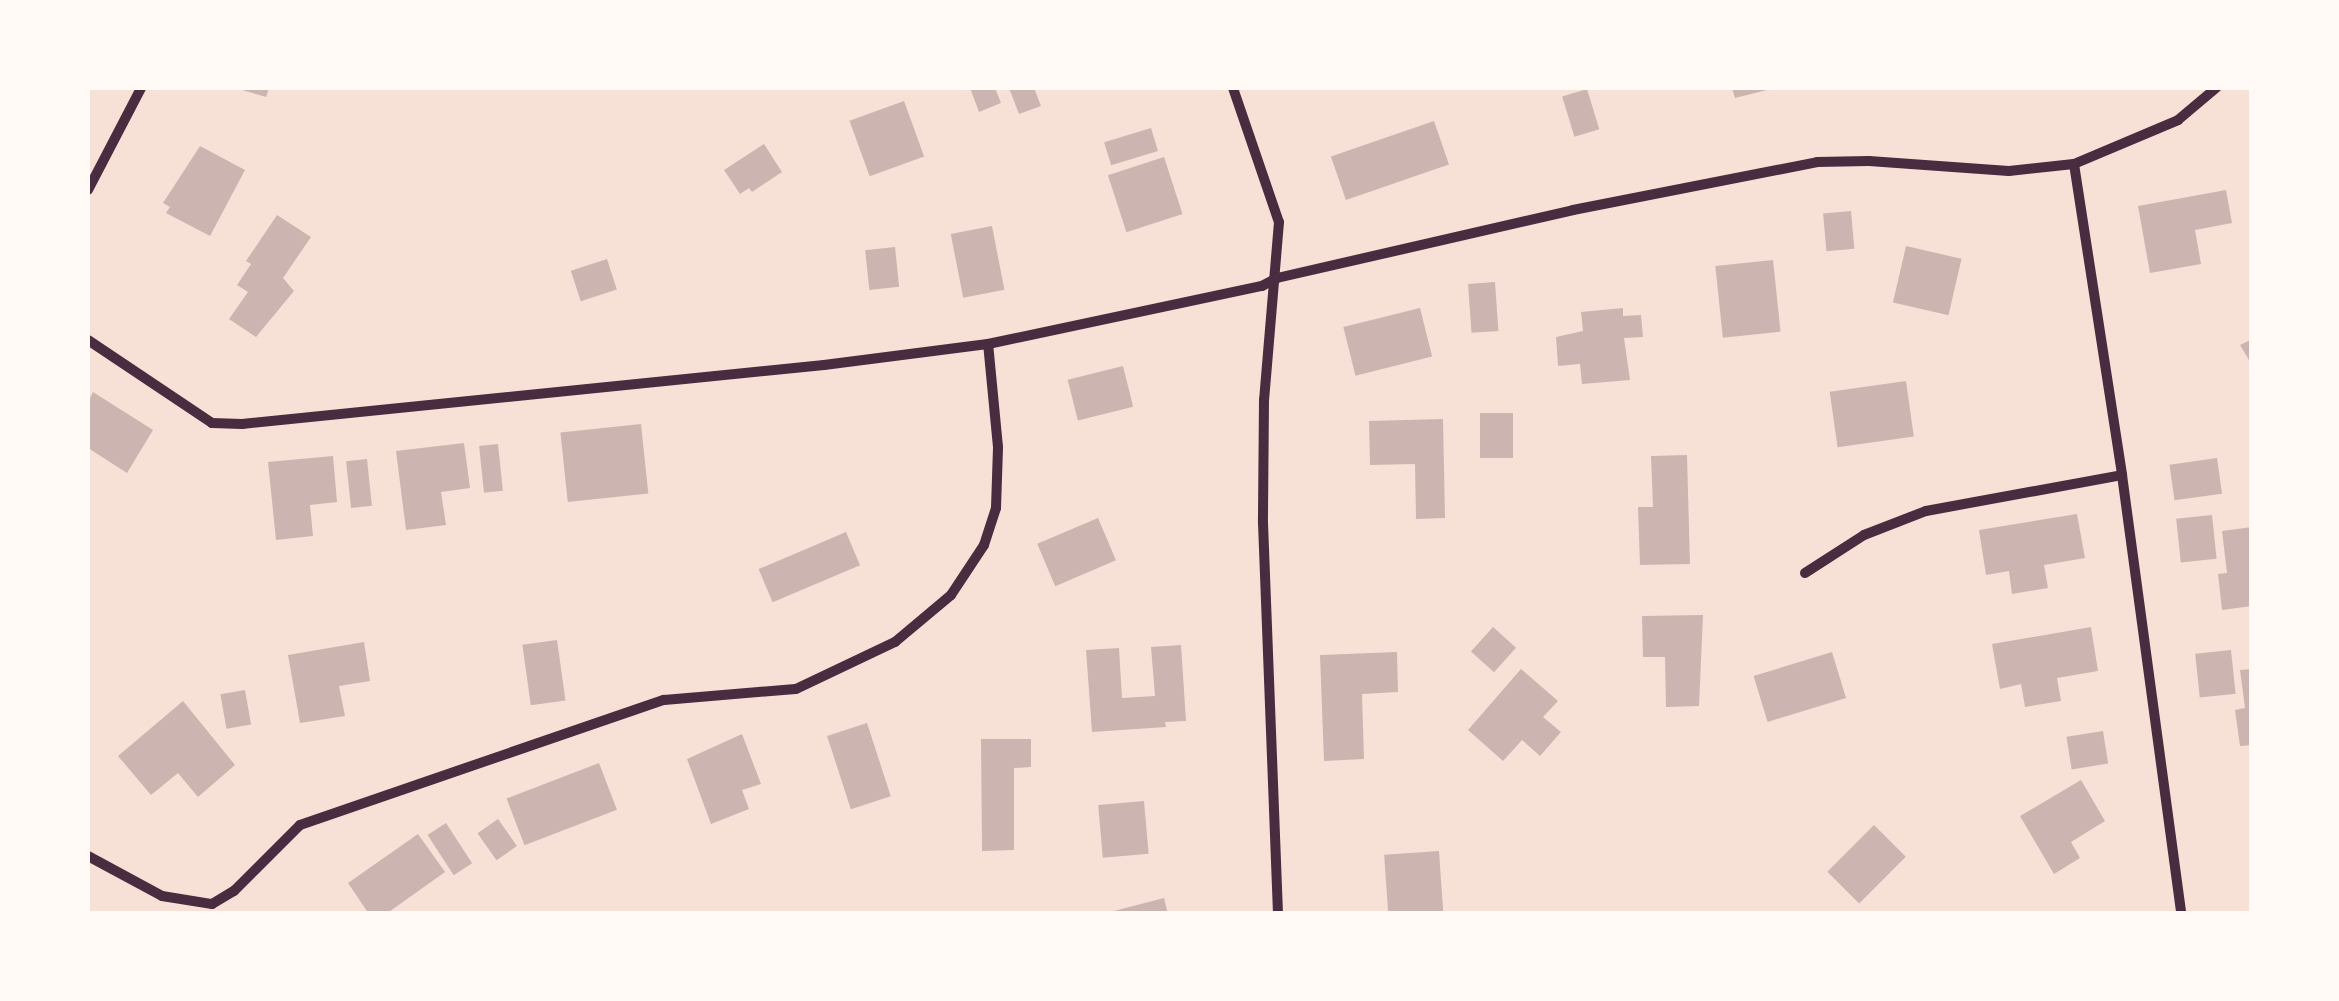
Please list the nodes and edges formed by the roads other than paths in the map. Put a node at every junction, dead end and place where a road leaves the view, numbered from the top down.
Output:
1 (142, 88) edge
2 (1233, 88) edge
3 (2216, 88) edge
4 (2074, 164) junction
5 (88, 190) edge
6 (1277, 278) junction
7 (88, 340) edge
8 (988, 344) junction
9 (2122, 476) junction
10 (1805, 573) dead end
11 (88, 856) edge
12 (1278, 914) edge
13 (2182, 914) edge

1 - 5 street
2 - 6 street
3 - 4 street
4 - 6 street
4 - 9 street
6 - 8 street
6 - 12 street
7 - 8 street
8 - 11 street
9 - 10 street
9 - 13 street

